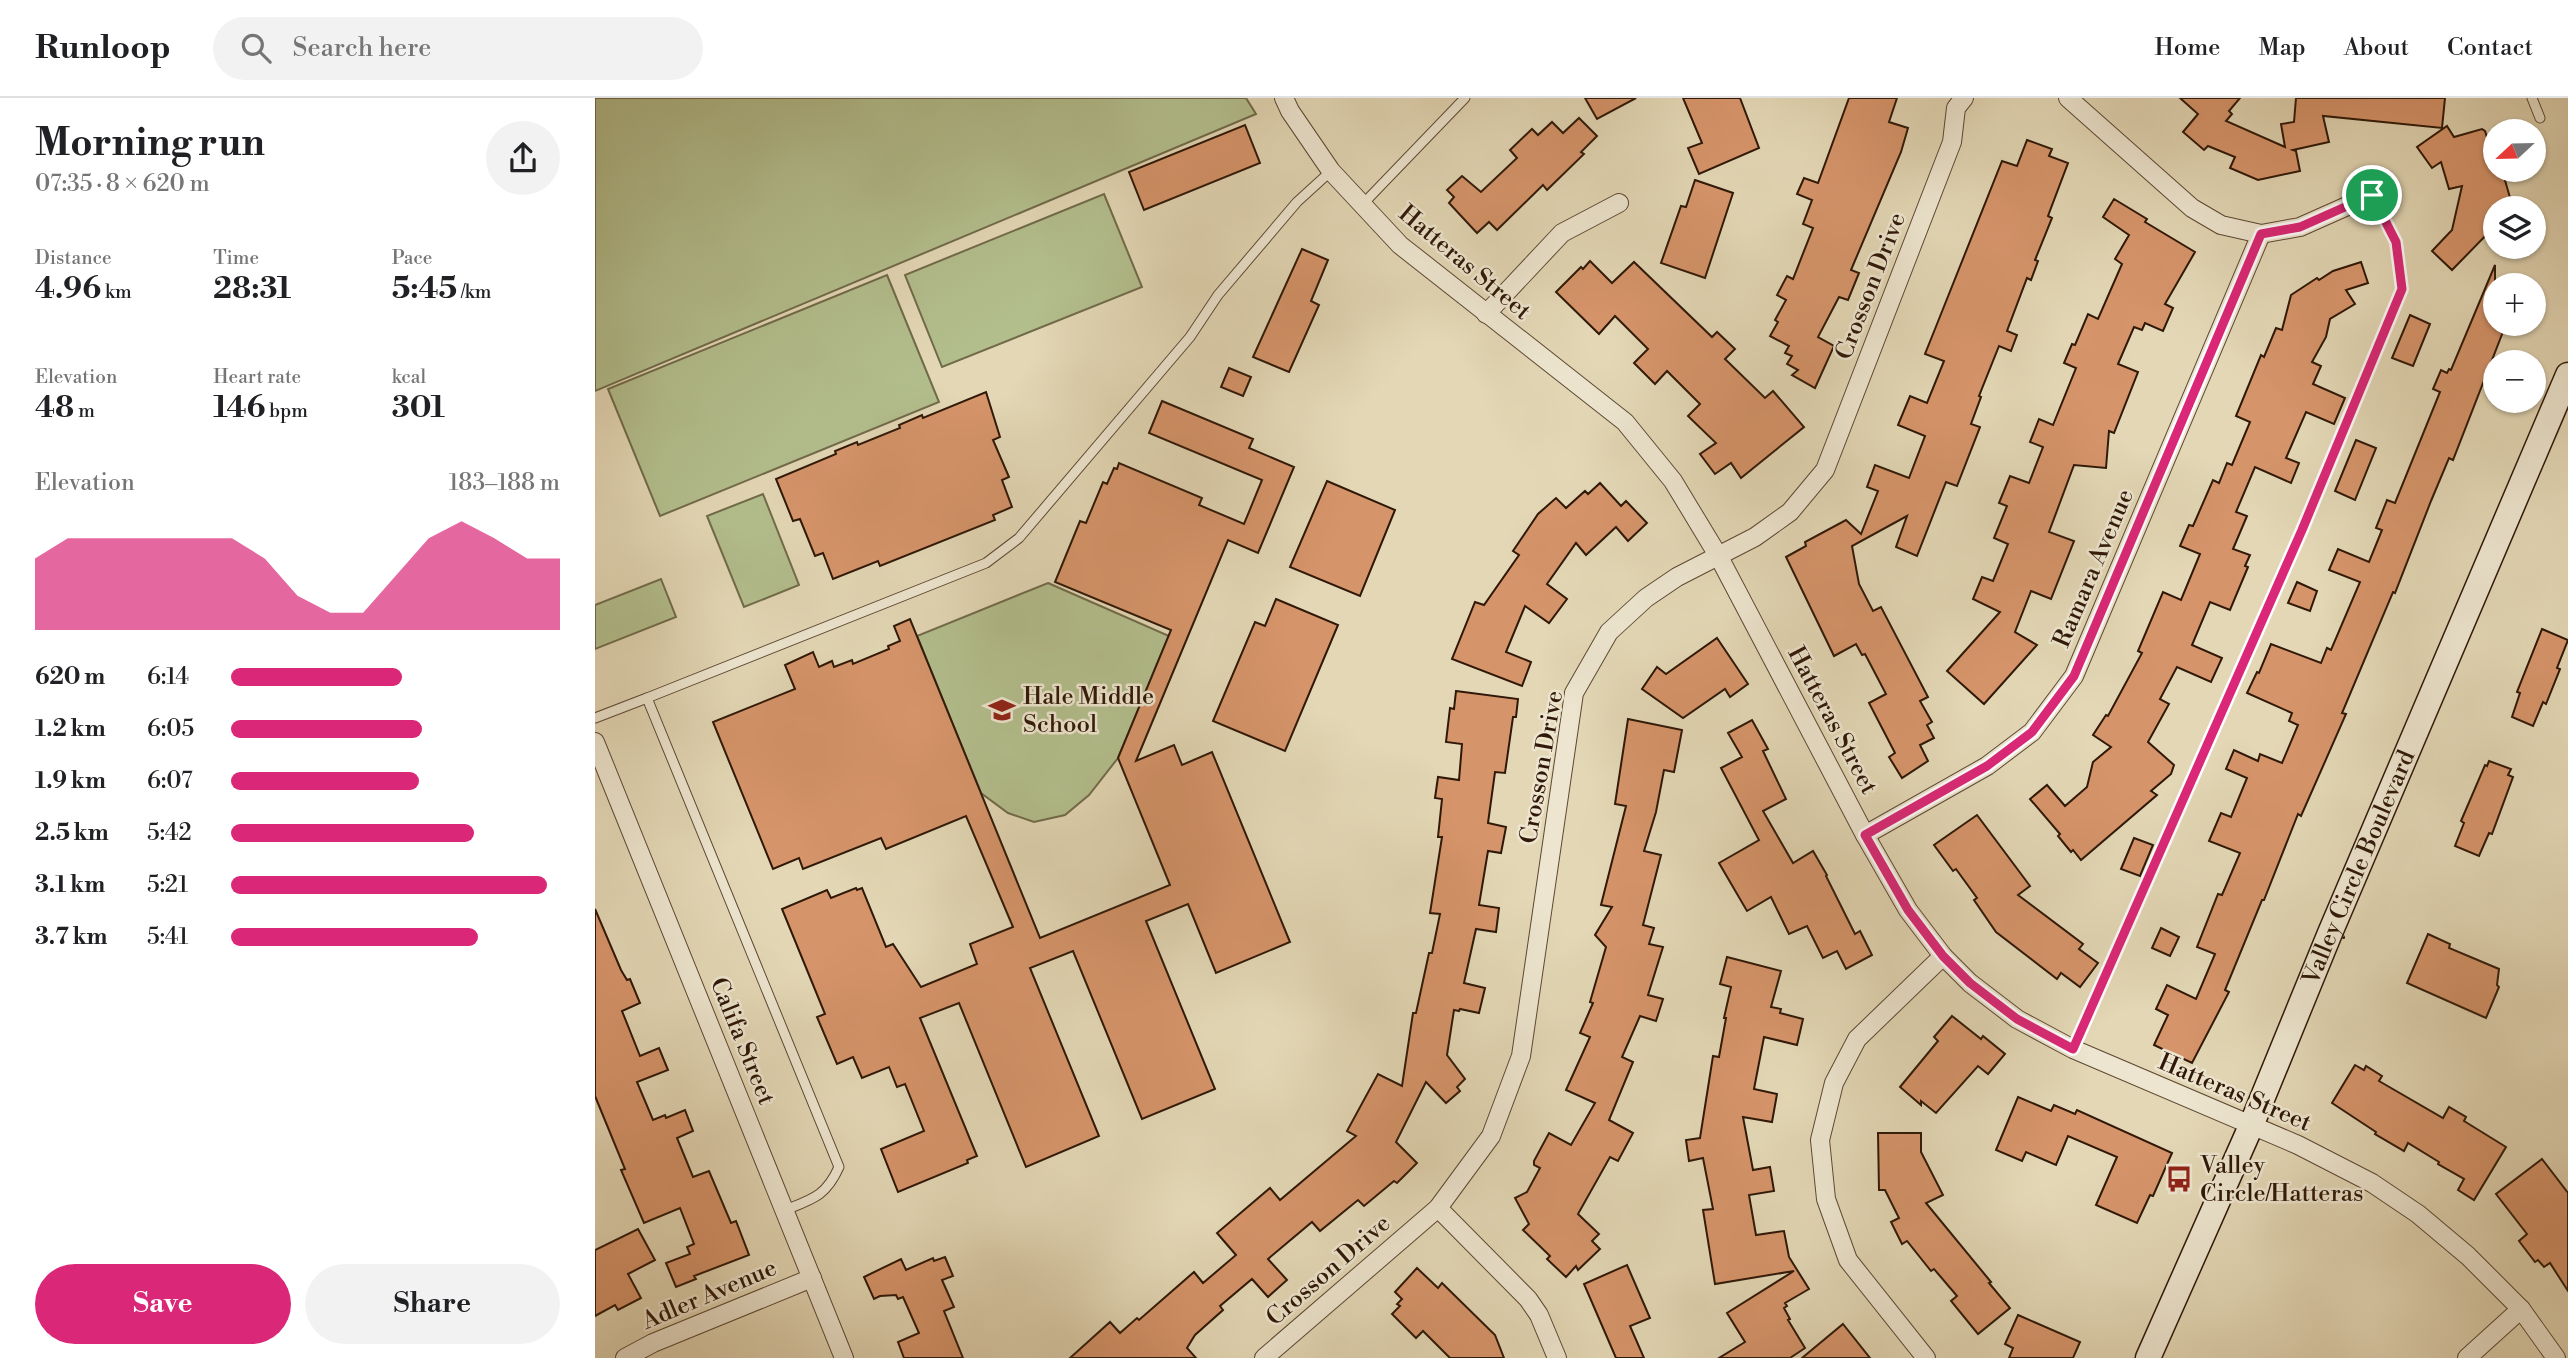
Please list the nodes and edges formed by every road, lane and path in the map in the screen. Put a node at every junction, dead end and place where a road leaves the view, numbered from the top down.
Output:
1 (1284, 98) edge
2 (1465, 98) edge
3 (1964, 98) edge
4 (2068, 98) edge
5 (2532, 98) edge
6 (2540, 118) dead end
7 (1331, 171) junction
8 (2372, 195) joint
9 (1619, 203) dead end
10 (1361, 205) junction
11 (2261, 234) junction
12 (1486, 314) junction
13 (2568, 375) edge
14 (1719, 556) junction
15 (647, 698) junction
16 (595, 718) edge
17 (595, 742) edge
18 (1865, 835) junction
19 (1943, 956) junction
20 (2073, 1049) junction
21 (2252, 1126) junction
22 (1438, 1208) junction
23 (785, 1210) junction
24 (812, 1278) junction
25 (2521, 1310) junction
26 (625, 1358) edge
27 (844, 1358) edge
28 (1264, 1358) edge
29 (1557, 1358) edge
30 (1926, 1358) edge
31 (2148, 1358) edge
32 (2467, 1358) edge
33 (2556, 1358) edge

1 - 7 street, Hatteras Street
2 - 10 lane
3 - 14 street, Crosson Drive
4 - 11 street
5 - 6 lane
7 - 10 street, Hatteras Street
7 - 15 lane
8 - 11 street
8 - 20 lane
9 - 12 street
10 - 12 street, Hatteras Street
11 - 18 street, Ramara Avenue
12 - 14 street, Hatteras Street
13 - 21 main road, Valley Circle Boulevard
14 - 18 street, Hatteras Street
14 - 22 street, Crosson Drive
15 - 16 lane
15 - 23 lane
17 - 23 street, Califa Street
18 - 19 street, Hatteras Street
19 - 20 street, Hatteras Street
19 - 30 street
20 - 21 street, Hatteras Street
21 - 25 street, Hatteras Street
21 - 31 main road, Valley Circle Boulevard
22 - 28 street, Crosson Drive
22 - 29 street
23 - 24 street, Califa Street
24 - 26 street, Adler Avenue
24 - 27 street, Califa Street
25 - 32 street
25 - 33 street, Hatteras Street

